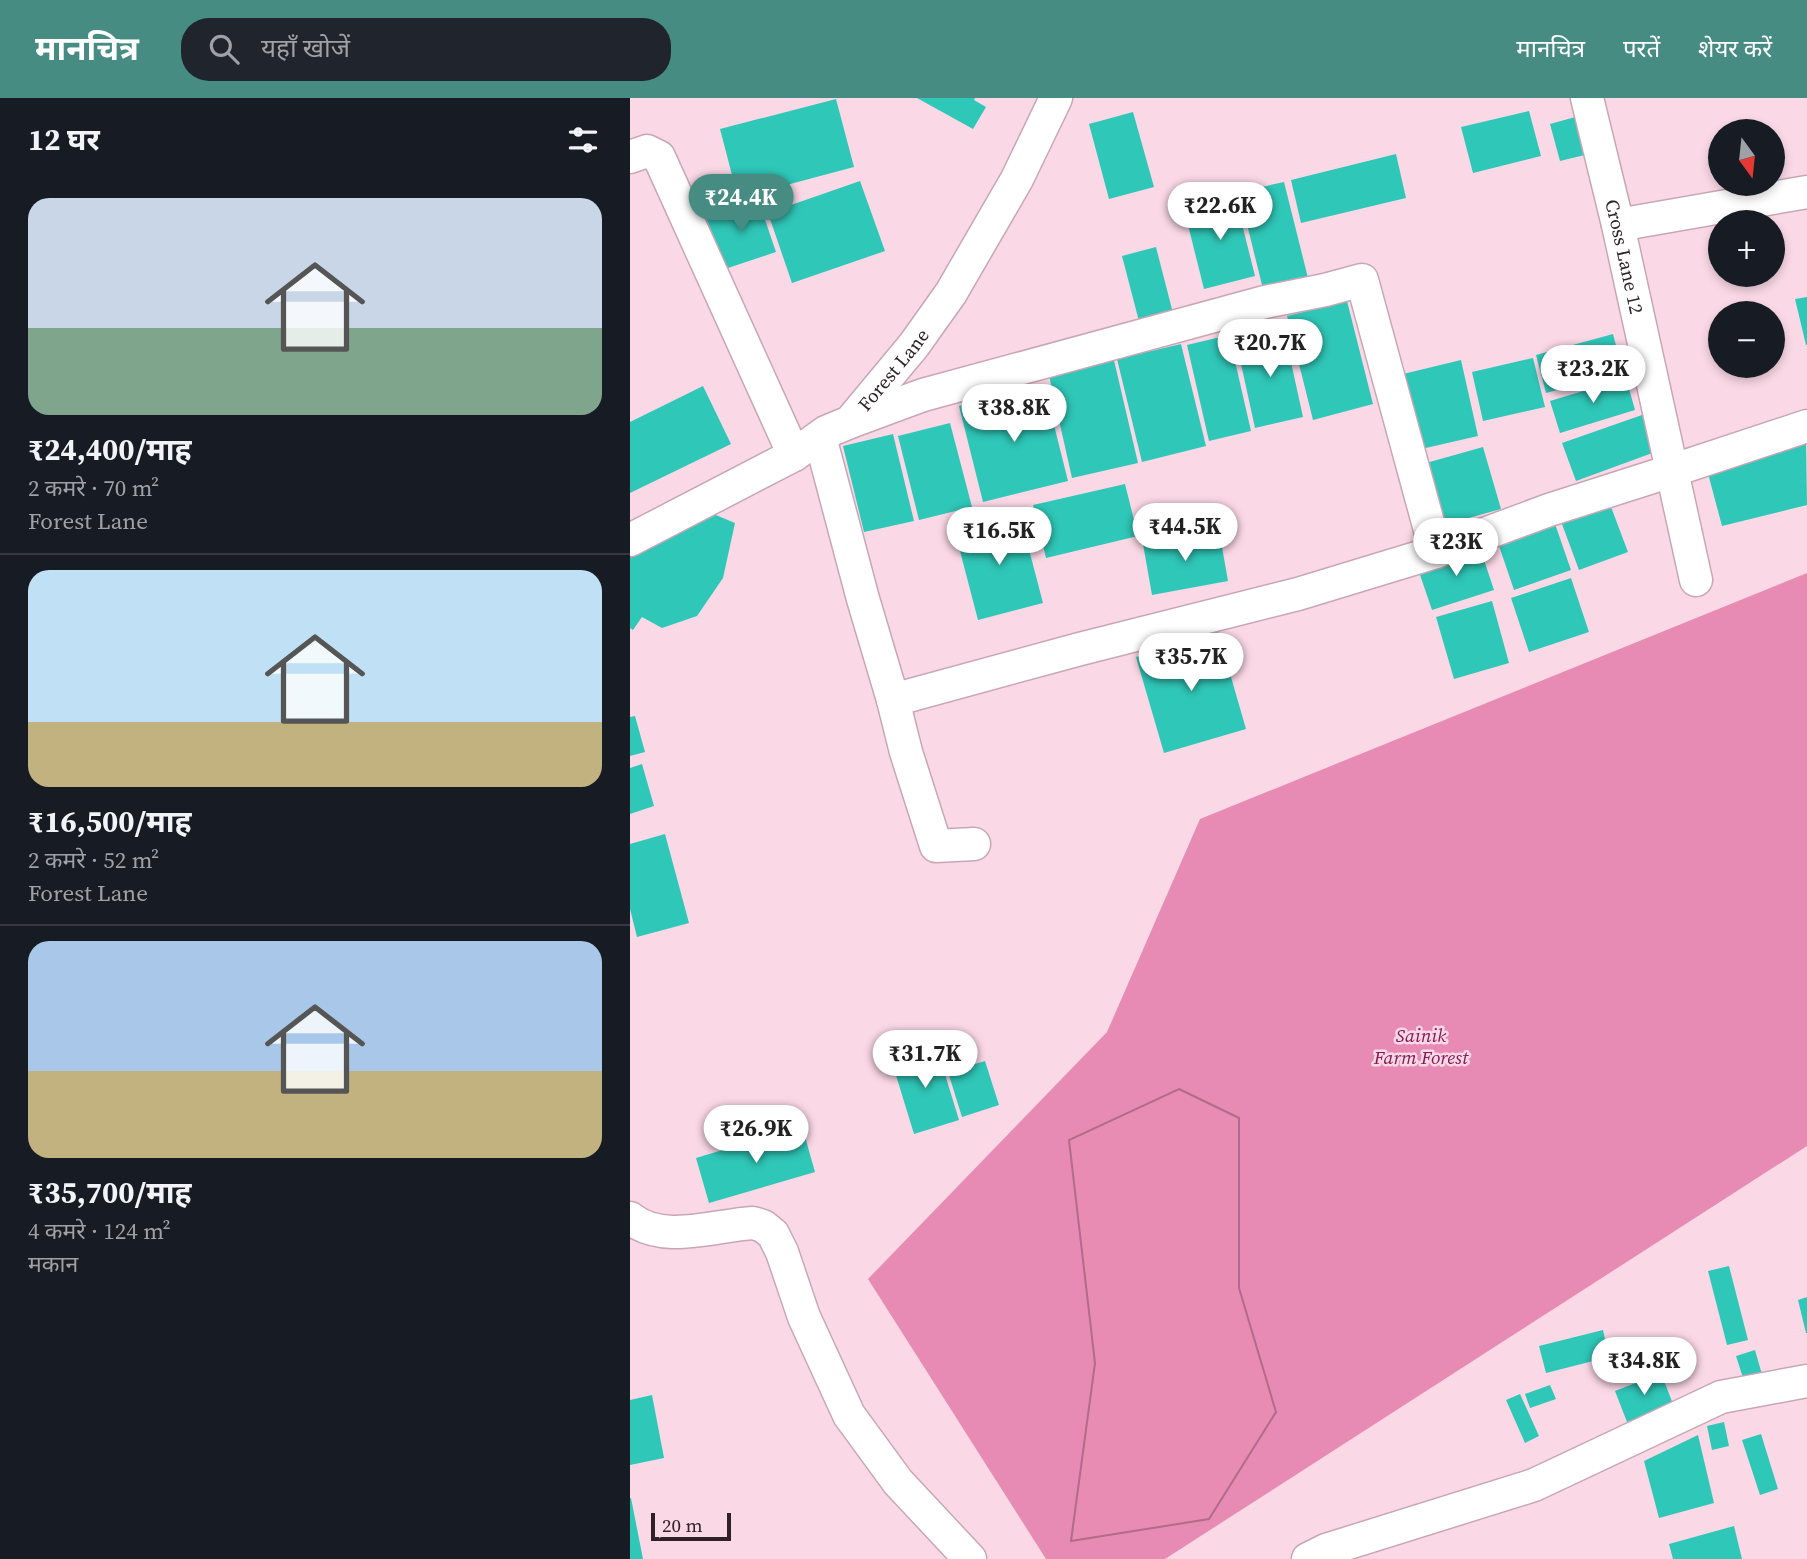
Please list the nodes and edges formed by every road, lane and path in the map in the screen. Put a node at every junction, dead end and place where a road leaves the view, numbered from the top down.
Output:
1 (1056, 98) edge
2 (1587, 98) edge
3 (630, 157) edge
4 (1807, 192) edge
5 (1618, 225) junction
6 (850, 422) junction
7 (1807, 426) edge
8 (820, 437) junction
9 (794, 456) junction
10 (1671, 471) junction
11 (630, 540) edge
12 (1436, 552) junction
13 (1696, 580) dead end
14 (893, 699) junction
15 (974, 844) dead end
16 (630, 1218) edge
17 (1807, 1381) edge
18 (970, 1559) edge
19 (1308, 1559) edge

1 - 6 street, Forest Lane
2 - 5 street, Cross Lane 12
3 - 9 street
4 - 5 street
5 - 10 street, Cross Lane 12
6 - 8 street, Forest Lane
6 - 12 street
7 - 10 street
8 - 9 street, Forest Lane
8 - 14 street
9 - 11 street, Forest Lane
10 - 12 street
10 - 13 street, Cross Lane 12
12 - 14 street
14 - 15 street
16 - 18 street
17 - 19 street

